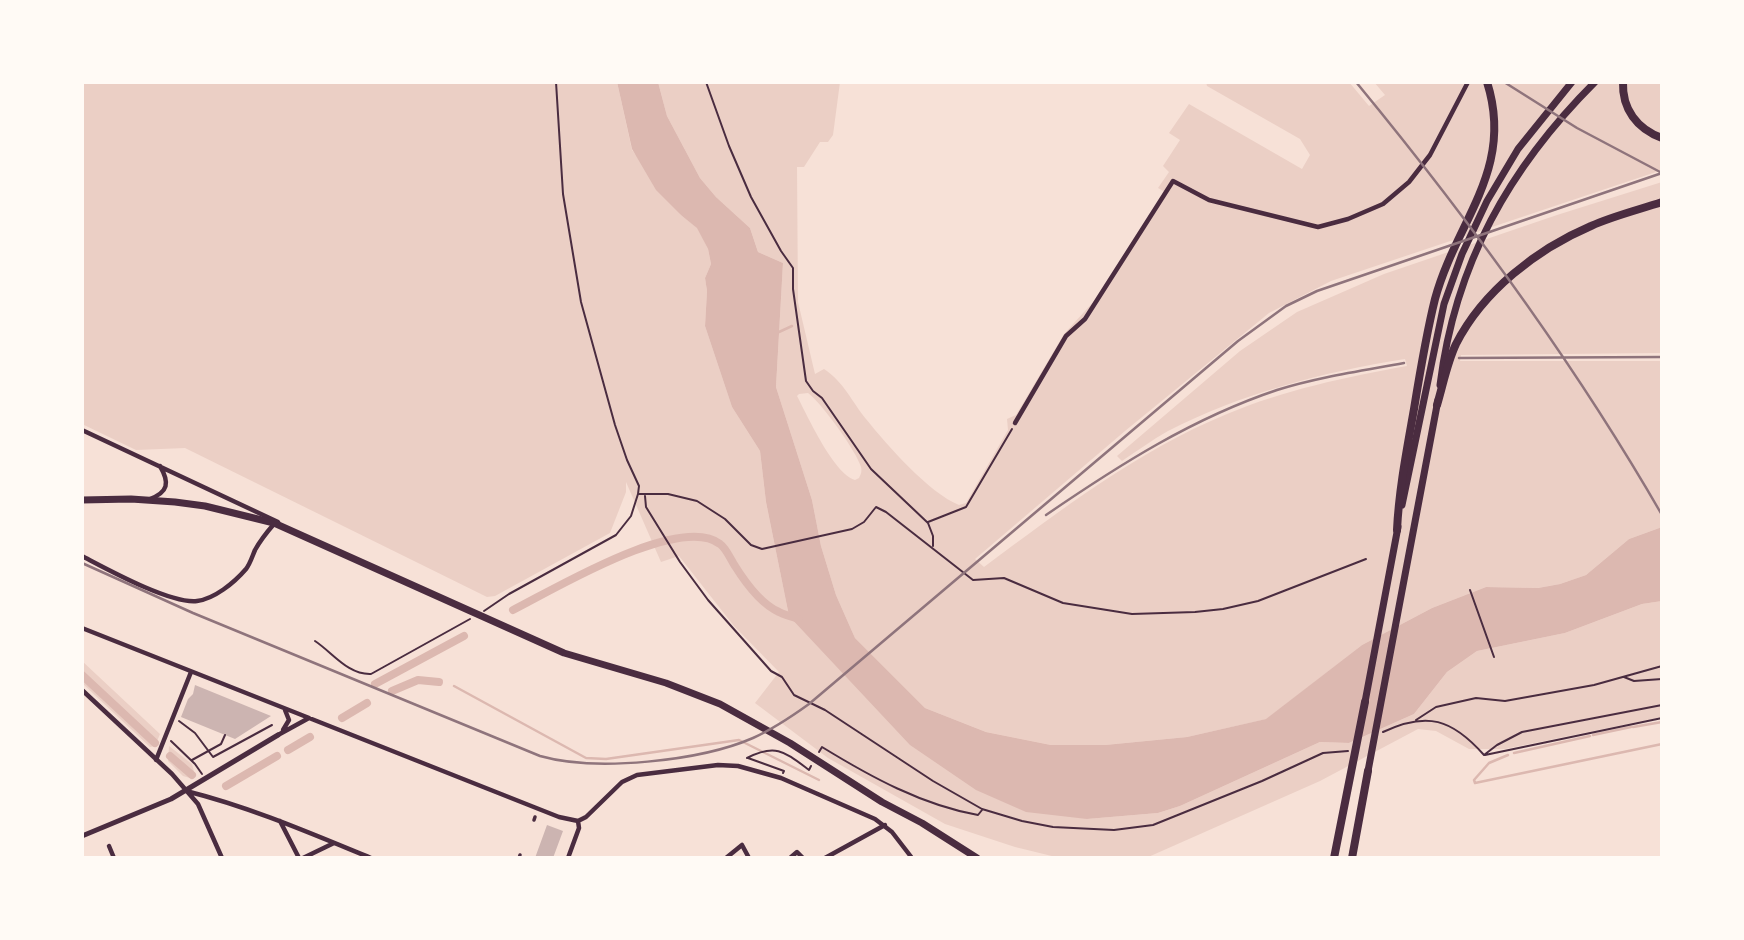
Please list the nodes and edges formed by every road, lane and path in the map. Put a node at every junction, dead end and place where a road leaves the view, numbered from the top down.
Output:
1 (556, 82) edge
2 (706, 82) edge
3 (1468, 82) edge
4 (1572, 82) edge
5 (1595, 82) edge
6 (1623, 82) edge
7 (1488, 83) edge
8 (1662, 138) edge
9 (1662, 202) edge
10 (1437, 405) junction
11 (1015, 423) joint
12 (82, 430) edge
13 (160, 465) junction
14 (638, 494) junction
15 (645, 498) junction
16 (82, 500) edge
17 (149, 500) junction
18 (274, 523) junction
19 (928, 523) junction
20 (1397, 530) junction
21 (307, 537) junction
22 (933, 547) junction
23 (82, 556) edge
24 (1366, 559) dead end
25 (1470, 590) dead end
26 (483, 611) dead end
27 (470, 619) dead end
28 (82, 628) edge
29 (315, 641) dead end
30 (1493, 657) dead end
31 (1662, 666) edge
32 (191, 672) junction
33 (1623, 677) junction
34 (1662, 679) edge
35 (82, 690) edge
36 (1365, 702) joint
37 (1662, 705) edge
38 (283, 708) junction
39 (1662, 718) edge
40 (309, 719) junction
41 (1415, 720) junction
42 (178, 721) dead end
43 (272, 725) dead end
44 (225, 735) dead end
45 (278, 736) junction
46 (1374, 737) dead end
47 (171, 741) dead end
48 (826, 750) dead end
49 (209, 751) junction
50 (1351, 751) dead end
51 (1484, 755) junction
52 (156, 760) junction
53 (192, 760) junction
54 (809, 770) dead end
55 (1368, 771) joint
56 (783, 772) dead end
57 (203, 775) dead end
58 (186, 791) junction
59 (982, 809) junction
60 (279, 820) junction
61 (578, 821) junction
62 (885, 825) junction
63 (82, 836) edge
64 (334, 843) junction
65 (109, 846) dead end
66 (114, 858) edge
67 (222, 858) edge
68 (301, 858) edge
69 (371, 858) edge
70 (568, 858) edge
71 (726, 858) edge
72 (749, 858) edge
73 (790, 858) edge
74 (803, 858) edge
75 (825, 858) edge
76 (912, 858) edge
77 (977, 858) edge
78 (1334, 858) edge
79 (1352, 858) edge

1 - 14 path
2 - 19 path
3 - 11 street
4 - 20 main road
5 - 10 main road
6 - 8 highway
7 - 20 highway
9 - 10 highway
10 - 55 main road
11 - 19 path
12 - 13 street
13 - 17 street
13 - 21 street
14 - 15 path
14 - 26 path
15 - 22 path
15 - 59 path
16 - 17 main road
17 - 18 main road
18 - 21 main road
18 - 23 street
19 - 22 path
20 - 36 main road
21 - 77 main road
22 - 24 path
25 - 30 path
27 - 29 path
28 - 32 street
31 - 33 path
32 - 38 street
32 - 52 street
33 - 34 path
33 - 41 path
35 - 52 street
36 - 78 highway
37 - 51 path
38 - 40 street
38 - 45 street
39 - 51 path
40 - 45 street
40 - 61 street
41 - 46 path
41 - 51 path
42 - 49 path
43 - 49 path
44 - 49 path
45 - 58 street
47 - 53 path
48 - 59 path
49 - 53 path
50 - 59 path
52 - 58 street
53 - 57 path
54 - 56 path
55 - 79 highway
58 - 60 street
58 - 63 street
58 - 67 street
60 - 64 street
60 - 68 street
61 - 62 street
61 - 70 street
62 - 75 street
62 - 76 street
64 - 68 street
64 - 69 street
65 - 66 street
71 - 72 street
73 - 74 street

